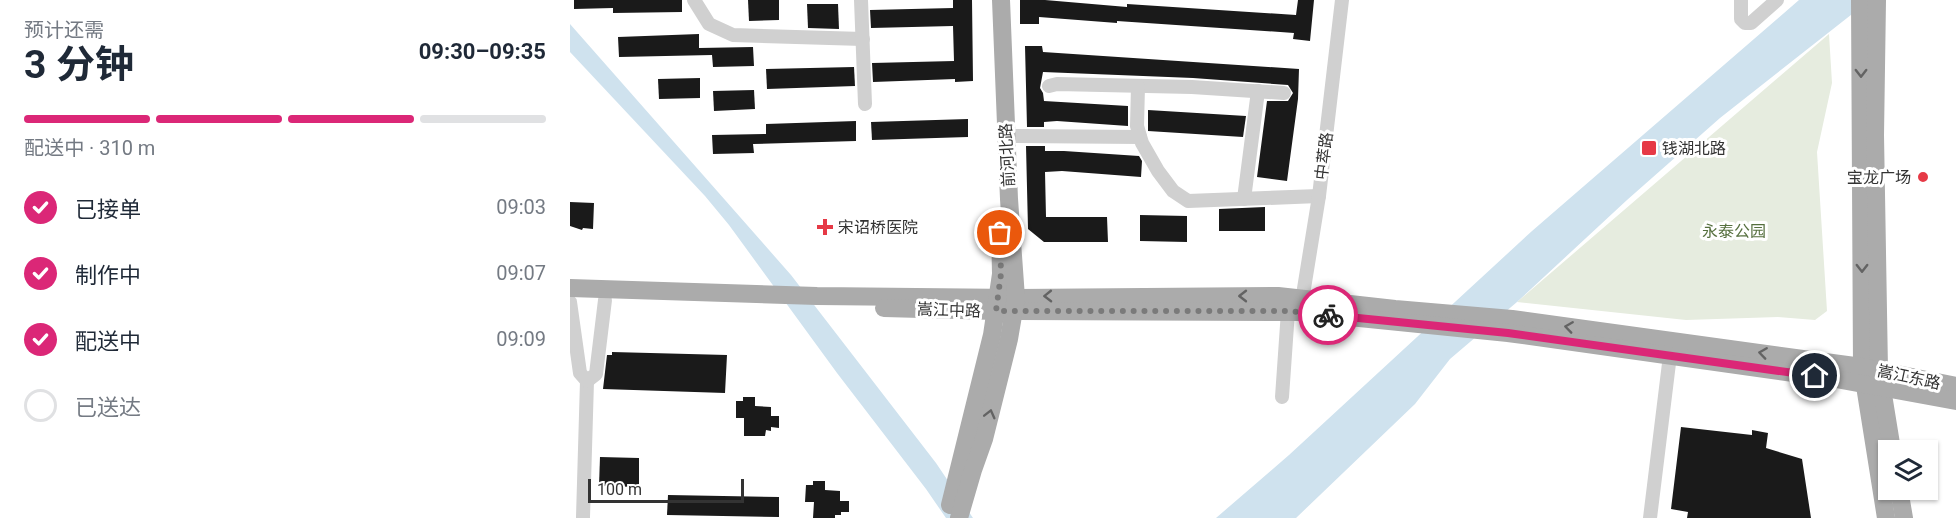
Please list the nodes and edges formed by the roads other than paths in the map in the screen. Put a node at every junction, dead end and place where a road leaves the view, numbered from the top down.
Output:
1 (694, 0) edge
2 (861, 0) edge
3 (992, 0) edge
4 (1001, 0) edge
5 (1342, 0) edge
6 (1741, 0) edge
7 (1777, 0) edge
8 (1877, 0) edge
9 (1860, 7) edge
10 (862, 39) junction
11 (1049, 86) dead end
12 (1138, 86) junction
13 (1258, 91) junction
14 (1284, 93) dead end
15 (865, 104) dead end
16 (1006, 136) junction
17 (1140, 137) junction
18 (1319, 196) junction
19 (1244, 199) junction
20 (570, 288) edge
21 (741, 299) junction
22 (570, 300) edge
23 (605, 300) junction
24 (1006, 304) junction
25 (1296, 307) junction
26 (1671, 349) junction
27 (1872, 377) junction
28 (587, 381) junction
29 (1956, 387) edge
30 (1282, 397) dead end
31 (1956, 401) edge
32 (1889, 440) edge
33 (968, 463) junction
34 (1901, 500) edge
35 (580, 516) edge
36 (946, 518) edge
37 (959, 518) edge
38 (1650, 518) edge
39 (1886, 518) edge
40 (1904, 518) edge

1 - 10 street
2 - 10 street
3 - 24 main road, 前河北路
4 - 16 main road, 前河北路
5 - 18 street, 中萃路
6 - 7 street
8 - 27 main road
9 -> 27 main road
10 - 15 street
11 - 12 street
12 - 13 street
12 - 17 street
13 - 14 street
13 - 19 street
16 - 17 street
16 - 24 main road, 前河北路
17 - 19 street
18 - 19 street
18 - 25 street, 中萃路
20 - 21 main road, 嵩江中路
21 - 23 main road, 嵩江中路
21 - 24 main road, 嵩江中路
22 - 23 main road, 嵩江中路
22 - 28 street
23 - 28 street
24 - 25 main road, 嵩江中路
24 - 33 main road, 前河北路
25 - 26 main road, 嵩江中路
25 - 30 street, 中萃路
26 - 27 main road, 嵩江中路
26 - 38 street
27 - 29 main road, 嵩江东路
27 - 31 main road, 嵩江东路
27 - 32 main road
27 - 39 main road
28 - 35 street
33 - 36 main road, 前河北路
33 - 37 main road, 前河北路
34 - 40 main road

